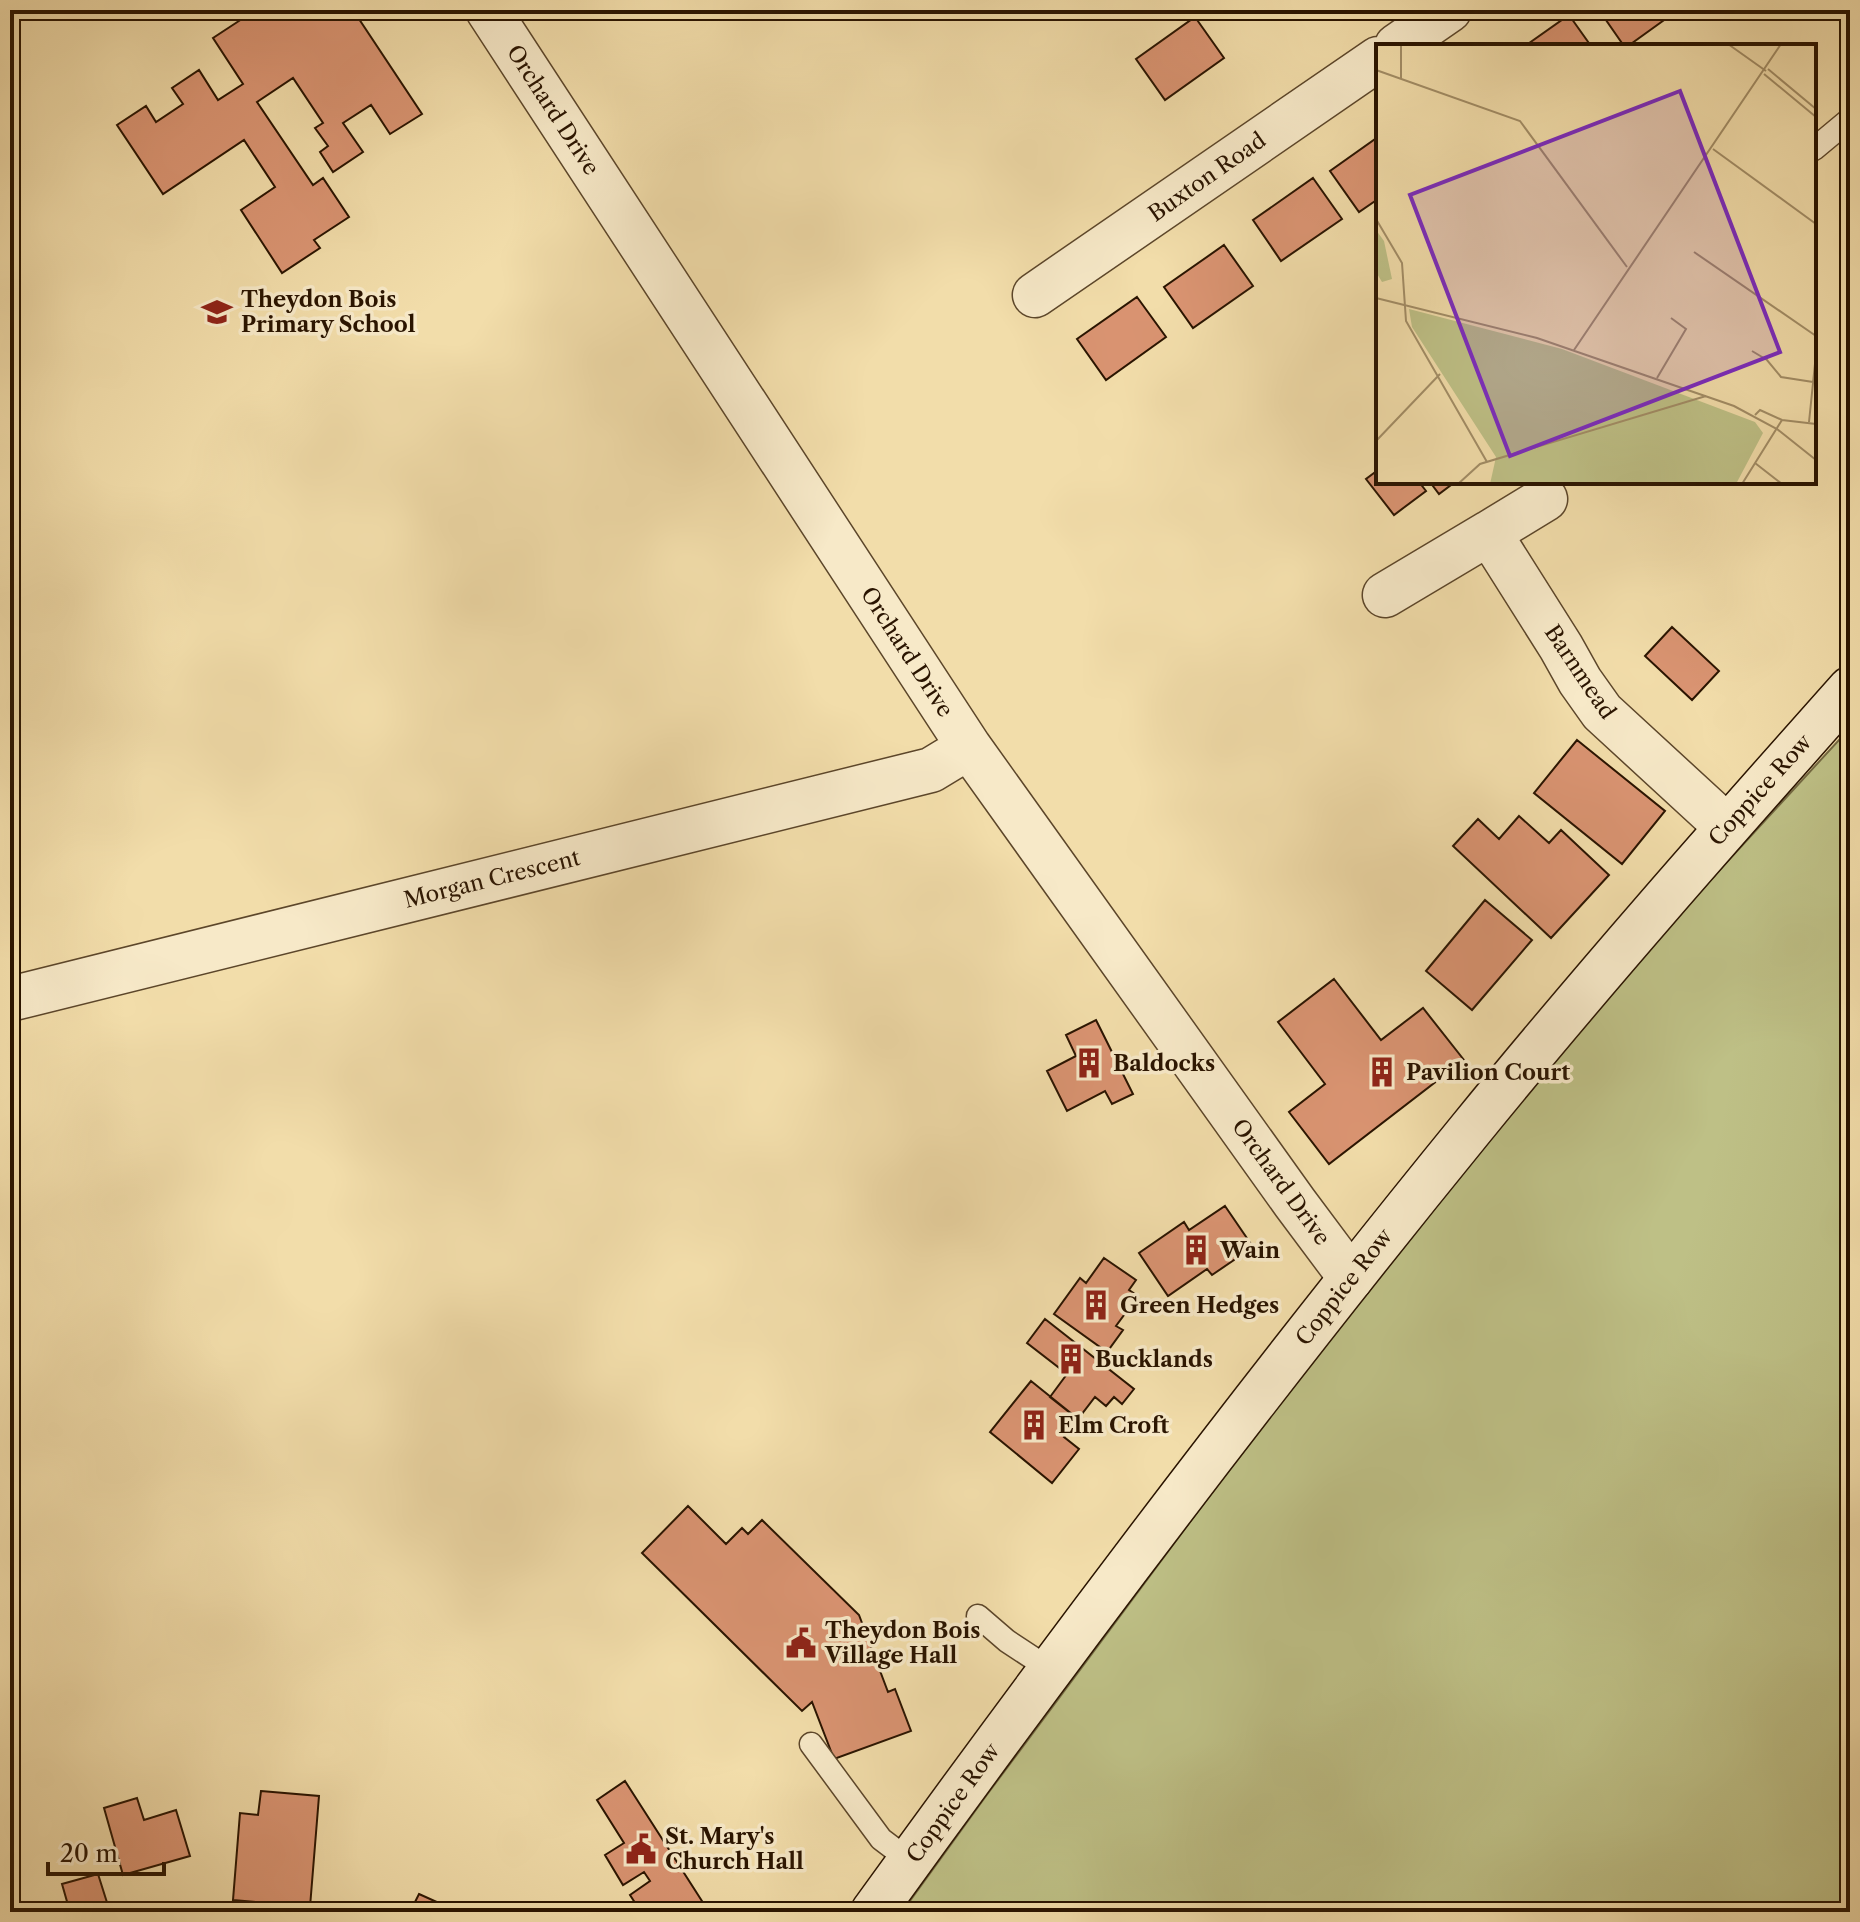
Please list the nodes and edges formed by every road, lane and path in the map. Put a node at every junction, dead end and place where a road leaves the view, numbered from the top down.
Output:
1 (488, 10) edge
2 (1449, 10) edge
3 (1400, 44) edge
4 (1376, 60) edge
5 (1850, 119) edge
6 (1816, 147) edge
7 (1035, 295) dead end
8 (1545, 499) dead end
9 (1489, 533) junction
10 (1385, 595) dead end
11 (1850, 689) edge
12 (969, 747) junction
13 (1727, 827) junction
14 (10, 999) edge
15 (1351, 1278) junction
16 (978, 1616) dead end
17 (1051, 1670) junction
18 (811, 1744) dead end
19 (910, 1861) junction
20 (873, 1912) edge

1 - 12 street, Orchard Drive
2 - 3 street
4 - 7 street, Buxton Road
5 - 6 lane
8 - 9 street
9 - 10 street
9 - 13 street, Barnmead
11 - 13 street, Coppice Row
12 - 14 street, Morgan Crescent
12 - 15 street, Orchard Drive
13 - 15 street, Coppice Row
15 - 17 street, Coppice Row
16 - 17 lane
17 - 19 street, Coppice Row
18 - 19 lane
19 - 20 street, Coppice Row

